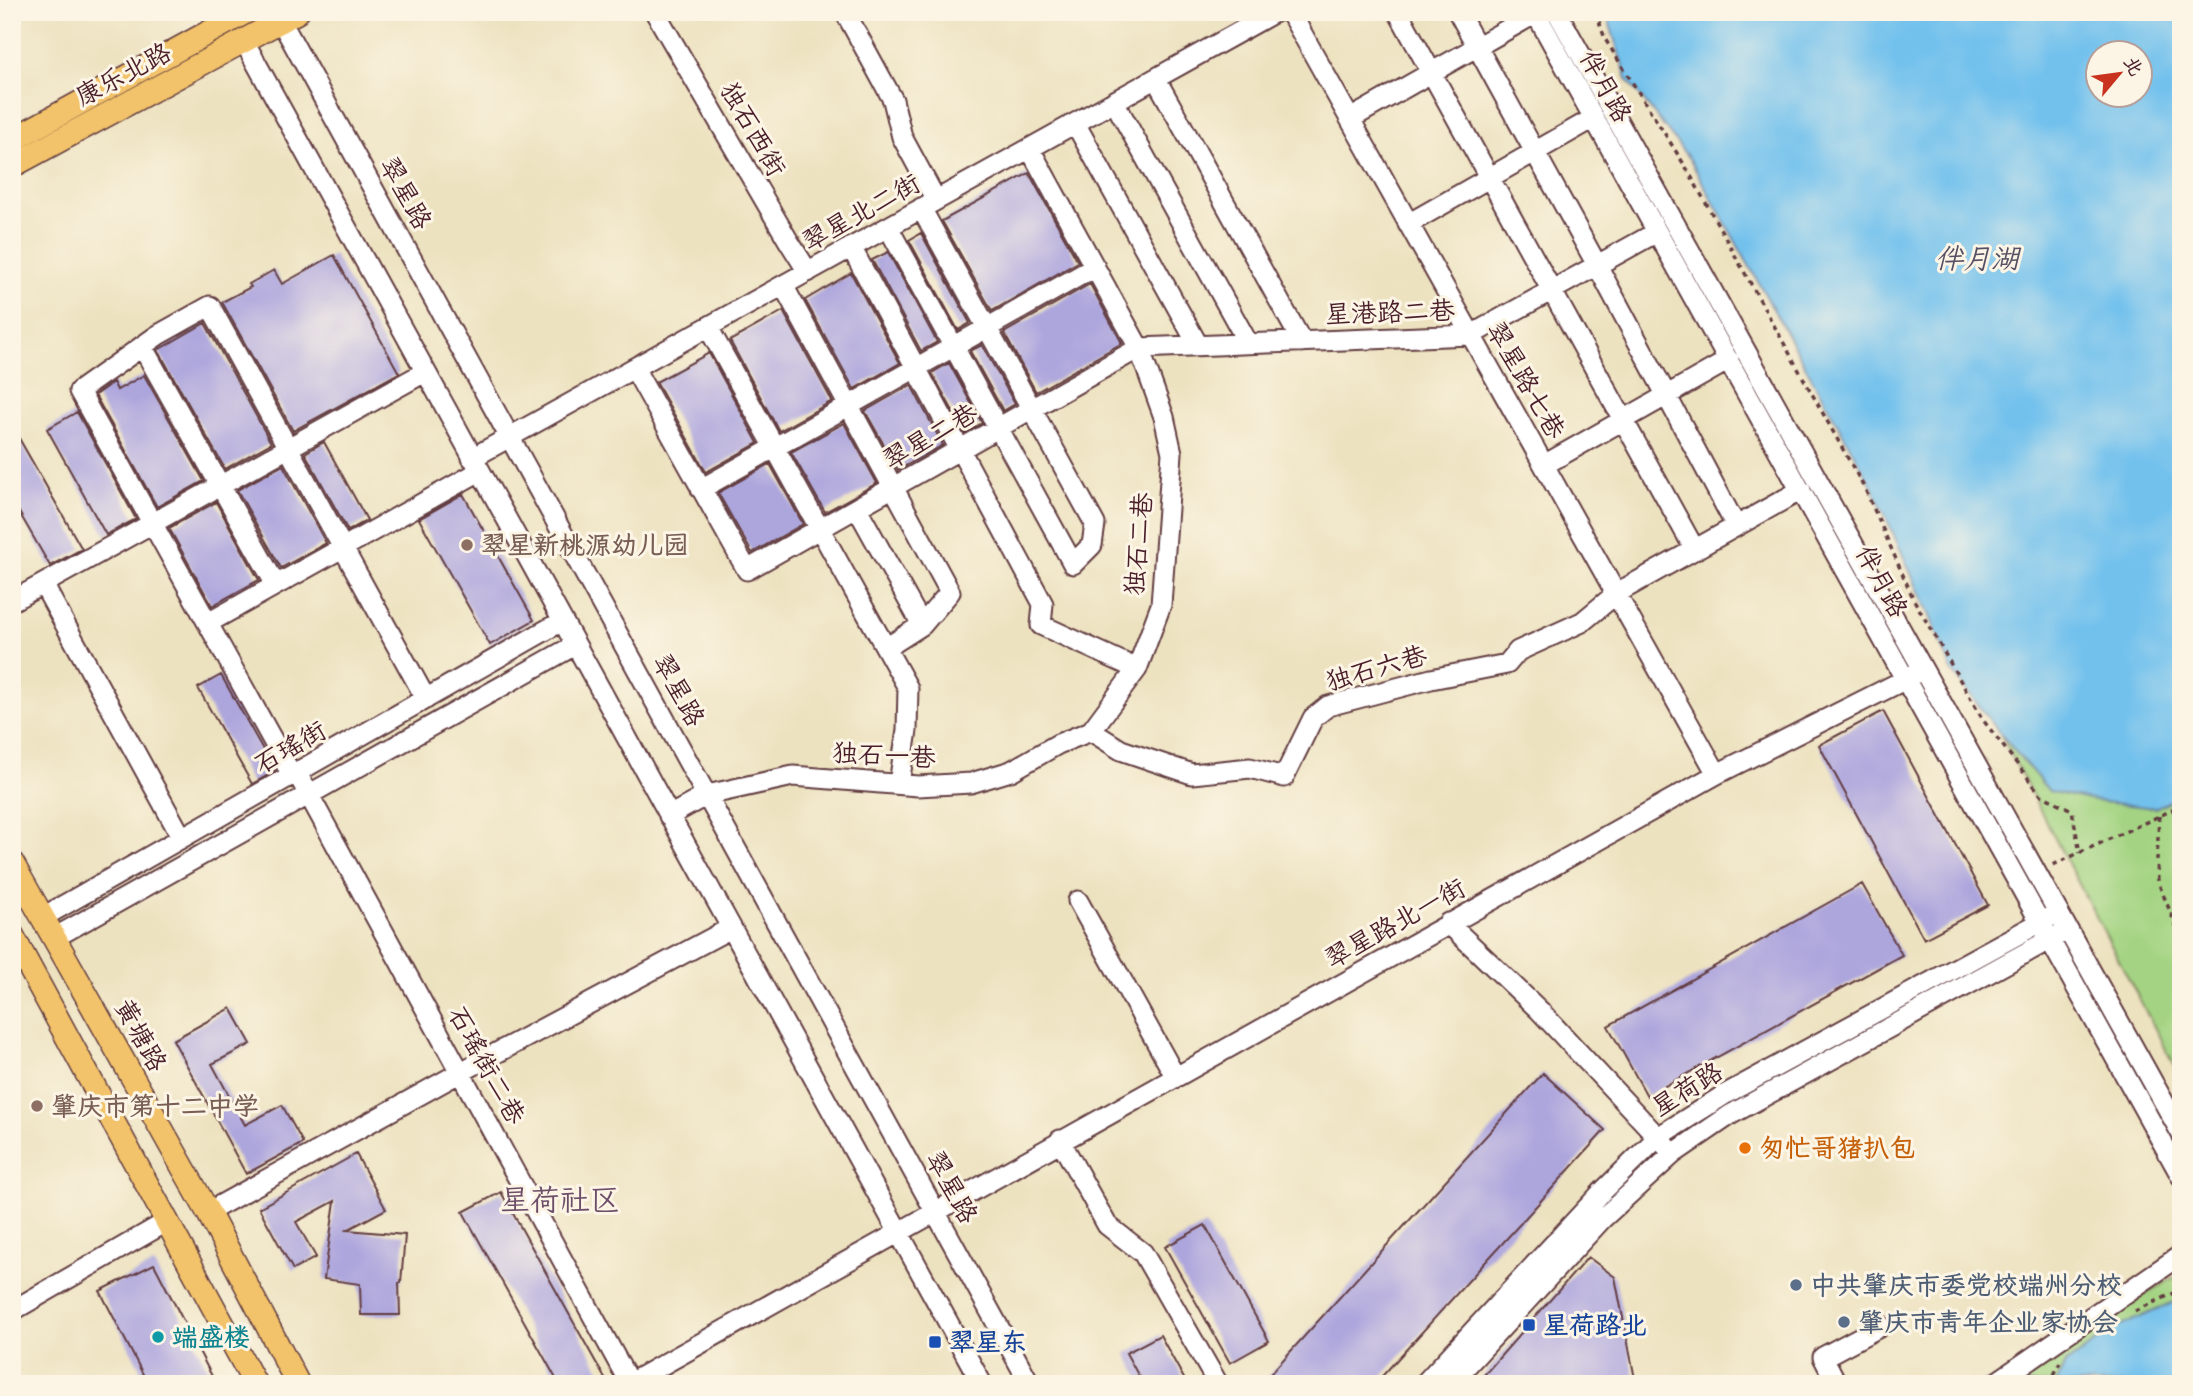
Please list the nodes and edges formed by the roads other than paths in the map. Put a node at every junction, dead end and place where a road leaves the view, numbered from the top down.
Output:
1 (246, 12) edge
2 (655, 12) edge
3 (845, 12) edge
4 (1275, 12) edge
5 (1290, 12) edge
6 (1398, 12) edge
7 (1458, 12) edge
8 (1557, 12) edge
9 (1535, 13) edge
10 (289, 17) edge
11 (244, 41) junction
12 (1477, 47) junction
13 (1431, 73) junction
14 (1156, 79) junction
15 (1114, 102) junction
16 (75, 106) junction
17 (1594, 118) junction
18 (1350, 119) junction
19 (1075, 123) junction
20 (86, 126) junction
21 (12, 140) edge
22 (1030, 149) junction
23 (1535, 152) junction
24 (12, 166) edge
25 (1489, 178) junction
26 (929, 204) junction
27 (1408, 224) junction
28 (888, 227) junction
29 (1657, 232) junction
30 (851, 247) junction
31 (1597, 265) junction
32 (1095, 267) junction
33 (808, 272) junction
34 (783, 285) junction
35 (1552, 290) junction
36 (708, 327) junction
37 (987, 328) junction
38 (1471, 335) junction
39 (1302, 342) junction
40 (1248, 343) junction
41 (1198, 345) junction
42 (142, 346) junction
43 (954, 347) junction
44 (1139, 348) junction
45 (1729, 360) junction
46 (634, 368) junction
47 (916, 368) junction
48 (425, 372) junction
49 (1667, 396) junction
50 (849, 406) junction
51 (1031, 409) junction
52 (1623, 420) junction
53 (998, 428) junction
54 (510, 437) junction
55 (775, 447) junction
56 (288, 448) junction
57 (959, 450) junction
58 (476, 464) junction
59 (1544, 465) junction
60 (220, 486) junction
61 (893, 487) junction
62 (701, 489) junction
63 (1801, 490) junction
64 (857, 508) junction
65 (152, 523) junction
66 (1736, 526) junction
67 (820, 529) junction
68 (343, 548) junction
69 (1695, 550) junction
70 (43, 584) junction
71 (276, 585) junction
72 (1618, 593) junction
73 (12, 601) edge
74 (562, 621) junction
75 (208, 623) junction
76 (922, 625) junction
77 (575, 645) junction
78 (886, 648) junction
79 (1137, 669) junction
80 (1914, 674) junction
81 (426, 699) junction
82 (1091, 731) junction
83 (297, 773) junction
84 (1717, 774) junction
85 (899, 784) junction
86 (309, 795) junction
87 (707, 795) junction
88 (669, 816) junction
89 (182, 838) junction
90 (12, 863) edge
91 (1078, 901) dead end
92 (43, 917) junction
93 (1448, 923) junction
94 (2054, 926) junction
95 (731, 928) junction
96 (12, 935) edge
97 (54, 938) junction
98 (461, 1072) junction
99 (1175, 1076) junction
100 (2181, 1133) edge
101 (1658, 1137) junction
102 (1060, 1140) junction
103 (1673, 1154) junction
104 (2181, 1177) edge
105 (935, 1210) junction
106 (208, 1212) junction
107 (168, 1221) junction
108 (898, 1231) junction
109 (2181, 1255) edge
110 (12, 1311) edge
111 (1881, 1326) dead end
112 (630, 1383) edge
113 (255, 1384) edge
114 (298, 1384) edge
115 (982, 1384) edge
116 (1030, 1384) edge
117 (1218, 1384) edge
118 (1424, 1384) edge
119 (1450, 1384) edge
120 (1837, 1384) edge
121 (1994, 1384) edge

1 - 16 main road, 康乐北路
2 - 33 street, 独石西街
3 - 26 street
4 - 14 street, 翠星北二街
5 - 18 street, 翠星路七巷
6 - 13 street
7 - 12 street
8 - 80 street, 伴月路
9 - 12 street
9 - 17 street, 伴月路
10 - 11 main road, 康乐北路
10 - 54 street, 翠星路
11 - 20 main road, 康乐北路
11 - 48 street
12 - 13 street
12 - 23 street
13 - 18 street
13 - 25 street
14 - 15 street, 翠星北二街
14 - 39 street
15 - 19 street, 翠星北二街
15 - 40 street
16 - 20 main road
16 - 21 main road, 康乐北路
17 - 23 street
17 - 29 street, 伴月路
18 - 27 street, 翠星路七巷
19 - 22 street, 翠星北二街
19 - 41 street
20 - 24 main road, 康乐北路
22 - 26 street, 翠星北二街
22 - 32 street, 独石二巷
23 - 25 street
23 - 31 street
25 - 27 street
25 - 35 street
26 - 28 street, 翠星北二街
26 - 37 street
27 - 38 street, 翠星路七巷
28 - 30 street, 翠星北二街
28 - 43 street
29 - 31 street, 星港路二巷
29 - 45 street, 伴月路
30 - 33 street, 翠星北二街
30 - 47 street
31 - 35 street, 星港路二巷
31 - 49 street
32 - 37 street
32 - 44 street, 独石二巷
33 - 34 street, 翠星北二街
34 - 36 street, 翠星北二街
34 - 50 street
35 - 38 street, 星港路二巷
35 - 52 street
36 - 46 street, 翠星北二街
36 - 55 street
37 - 43 street
37 - 51 street
38 - 39 street, 星港路二巷
38 - 59 street, 翠星路七巷
39 - 40 street, 星港路二巷
40 - 41 street, 星港路二巷
41 - 44 street, 星港路二巷
42 - 56 street
42 - 60 street
42 - 65 street, 石瑶街二巷
43 - 47 street
43 - 53 street
44 - 51 street, 翠星二巷
44 - 79 street, 独石二巷
45 - 49 street
45 - 63 street, 伴月路
46 - 54 street, 翠星北二街
46 - 62 street
47 - 50 street
47 - 57 street
48 - 56 street
48 - 58 street
49 - 52 street
49 - 66 street
50 - 55 street
50 - 61 street
51 - 53 street, 翠星二巷
51 - 53 street
52 - 59 street
52 - 69 street
53 - 57 street, 翠星二巷
54 - 58 street, 翠星北二街
54 - 87 street, 翠星路
55 - 62 street
55 - 67 street
56 - 60 street
56 - 68 street
57 - 61 street, 翠星二巷
57 - 79 street
58 - 68 street, 翠星北二街
58 - 74 street
59 - 72 street, 翠星路七巷
60 - 65 street
60 - 71 street
61 - 64 street, 翠星二巷
61 - 76 street
62 - 67 street, 翠星二巷
63 - 66 street
63 - 80 street, 伴月路
64 - 67 street, 翠星二巷
64 - 76 street
65 - 70 street
65 - 75 street, 石瑶街二巷
66 - 69 street
67 - 78 street
68 - 71 street, 翠星北二街
68 - 81 street
69 - 72 street
70 - 73 street
70 - 89 street
71 - 75 street, 翠星北二街
72 - 82 street, 独石六巷
72 - 84 street, 翠星路七巷
74 - 77 street
74 - 81 street, 石瑶街
75 - 83 street, 石瑶街二巷
76 - 78 street
77 - 86 street, 石瑶街
77 - 88 street
78 - 85 street
79 - 82 street, 独石二巷
80 - 84 street, 翠星路北一街
80 - 94 street, 伴月路
80 - 94 street, 伴月路
81 - 83 street, 石瑶街
82 - 85 street, 独石一巷
83 - 86 street, 石瑶街二巷
83 - 89 street, 石瑶街
84 - 93 street, 翠星路北一街
85 - 87 street, 独石一巷
86 - 97 street, 石瑶街
86 - 98 street, 石瑶街二巷
87 - 88 street, 独石一巷
87 - 105 street, 翠星路
88 - 95 street
89 - 92 street, 石瑶街
90 - 92 main road, 黄塘路
91 - 99 street
92 - 97 main road, 黄塘路
93 - 99 street, 翠星路北一街
93 - 101 street
94 - 100 street, 伴月路
94 - 101 street, 星荷路
94 - 103 street, 星荷路
94 - 104 street, 伴月路
95 - 98 street
95 - 108 street
96 - 107 main road
97 - 106 main road, 黄塘路
98 - 106 street
98 - 112 street, 石瑶街二巷
99 - 102 street, 翠星路北一街
101 - 103 street
101 - 118 street, 星荷路
102 - 105 street, 翠星路北一街
102 - 117 street
103 - 119 street, 星荷路
105 - 108 street, 翠星路北一街
105 - 116 street, 翠星路
106 - 114 main road, 黄塘路
107 - 110 street
107 - 113 main road
108 - 112 street, 翠星路北一街
108 - 115 street
109 - 121 street
111 - 120 street

